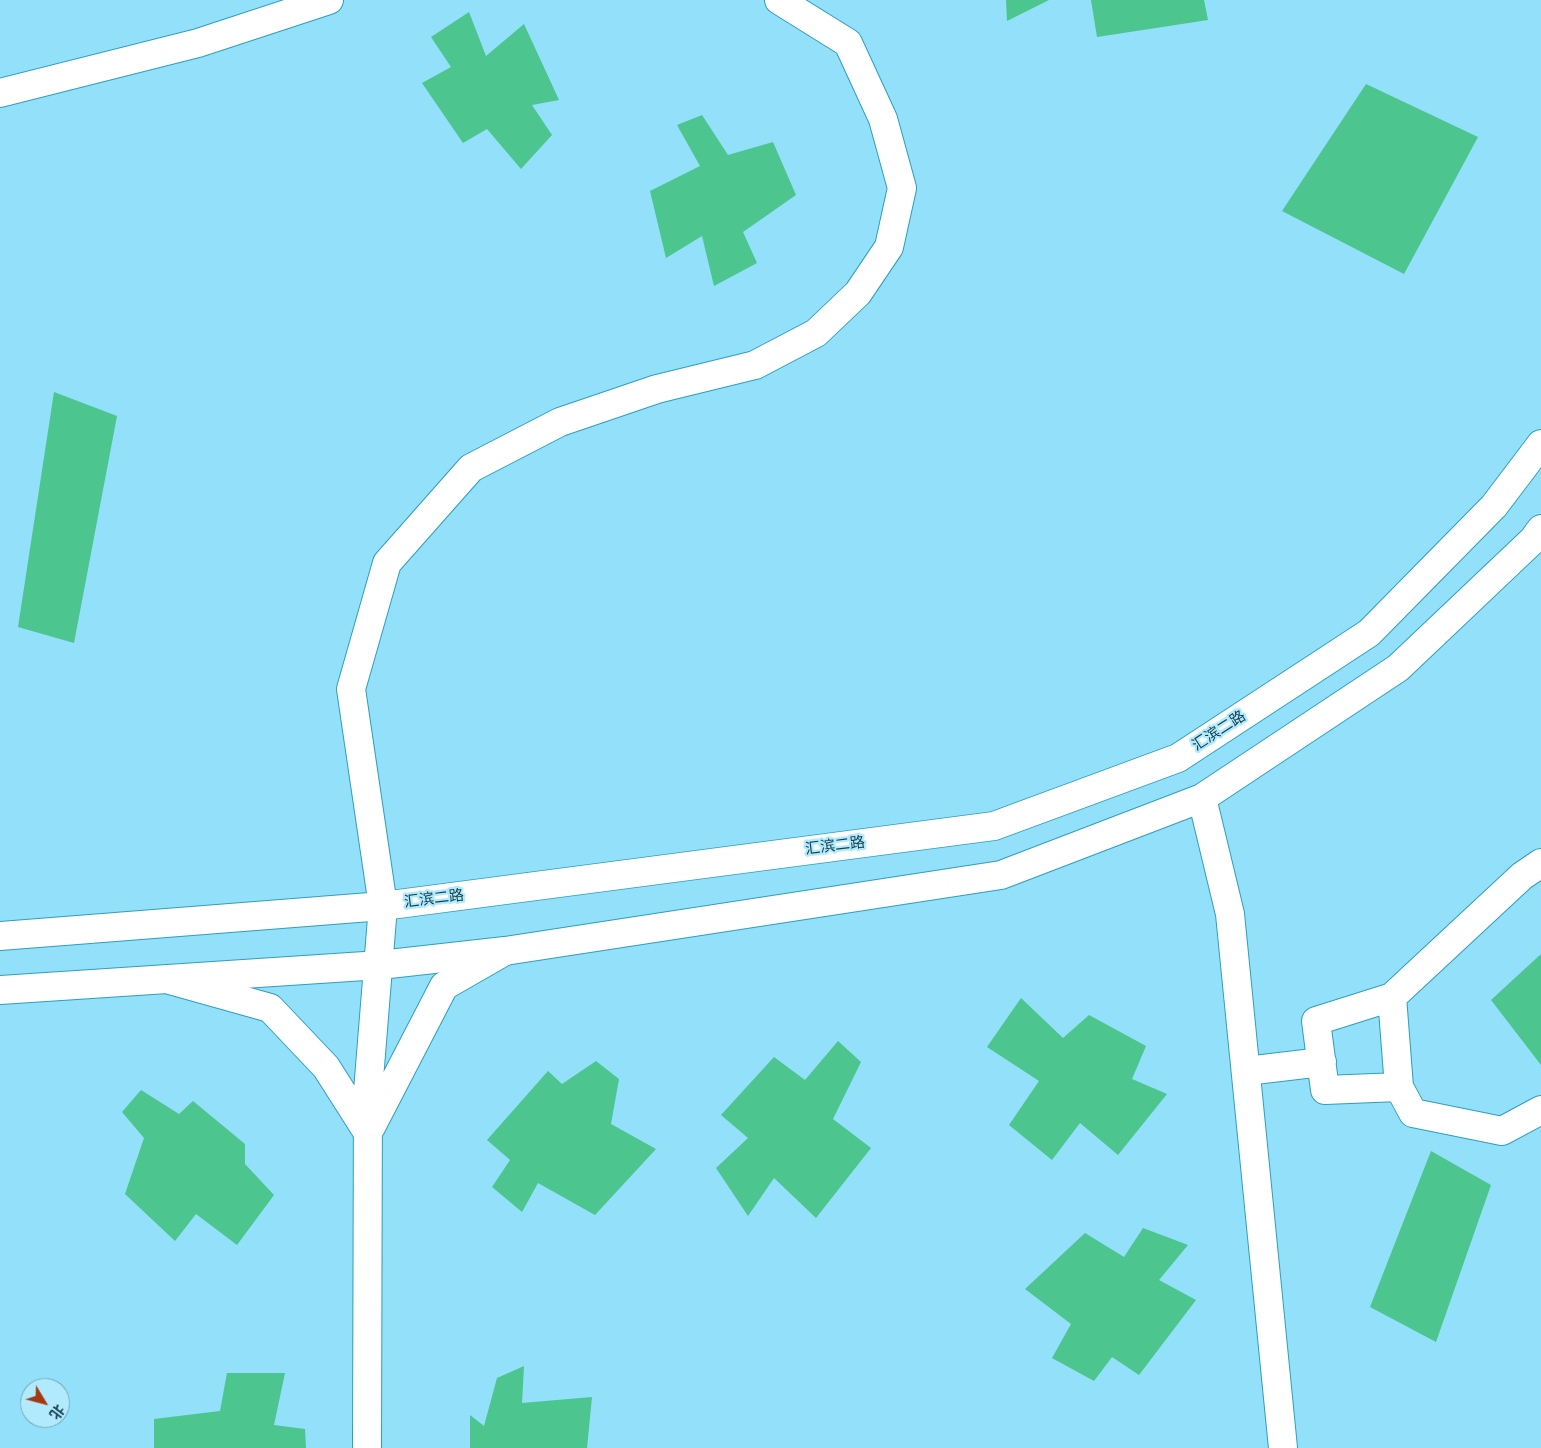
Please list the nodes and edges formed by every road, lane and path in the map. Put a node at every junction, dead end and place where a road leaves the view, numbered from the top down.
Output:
1 (329, 0) edge
2 (779, 0) edge
3 (0, 93) edge
4 (1541, 444) edge
5 (1541, 529) edge
6 (1202, 798) junction
7 (1541, 863) edge
8 (384, 906) junction
9 (0, 936) edge
10 (505, 951) junction
11 (380, 965) junction
12 (164, 978) junction
13 (0, 990) edge
14 (1392, 998) junction
15 (1322, 1062) junction
16 (1246, 1071) junction
17 (1398, 1087) junction
18 (1541, 1110) edge
19 (368, 1133) junction
20 (367, 1448) edge
21 (1283, 1448) edge

1 - 3 street
2 - 8 street
4 - 8 street, 汇滨二路
5 - 6 street
6 - 10 street
6 - 16 street
7 - 14 street
8 - 9 street, 汇滨二路
8 - 11 street
10 - 11 street
10 - 19 street
11 - 12 street
11 - 19 street
12 - 13 street
12 - 19 street
14 - 15 street
14 - 17 street
15 - 16 street
15 - 17 street
16 - 21 street
17 - 18 street
19 - 20 street

